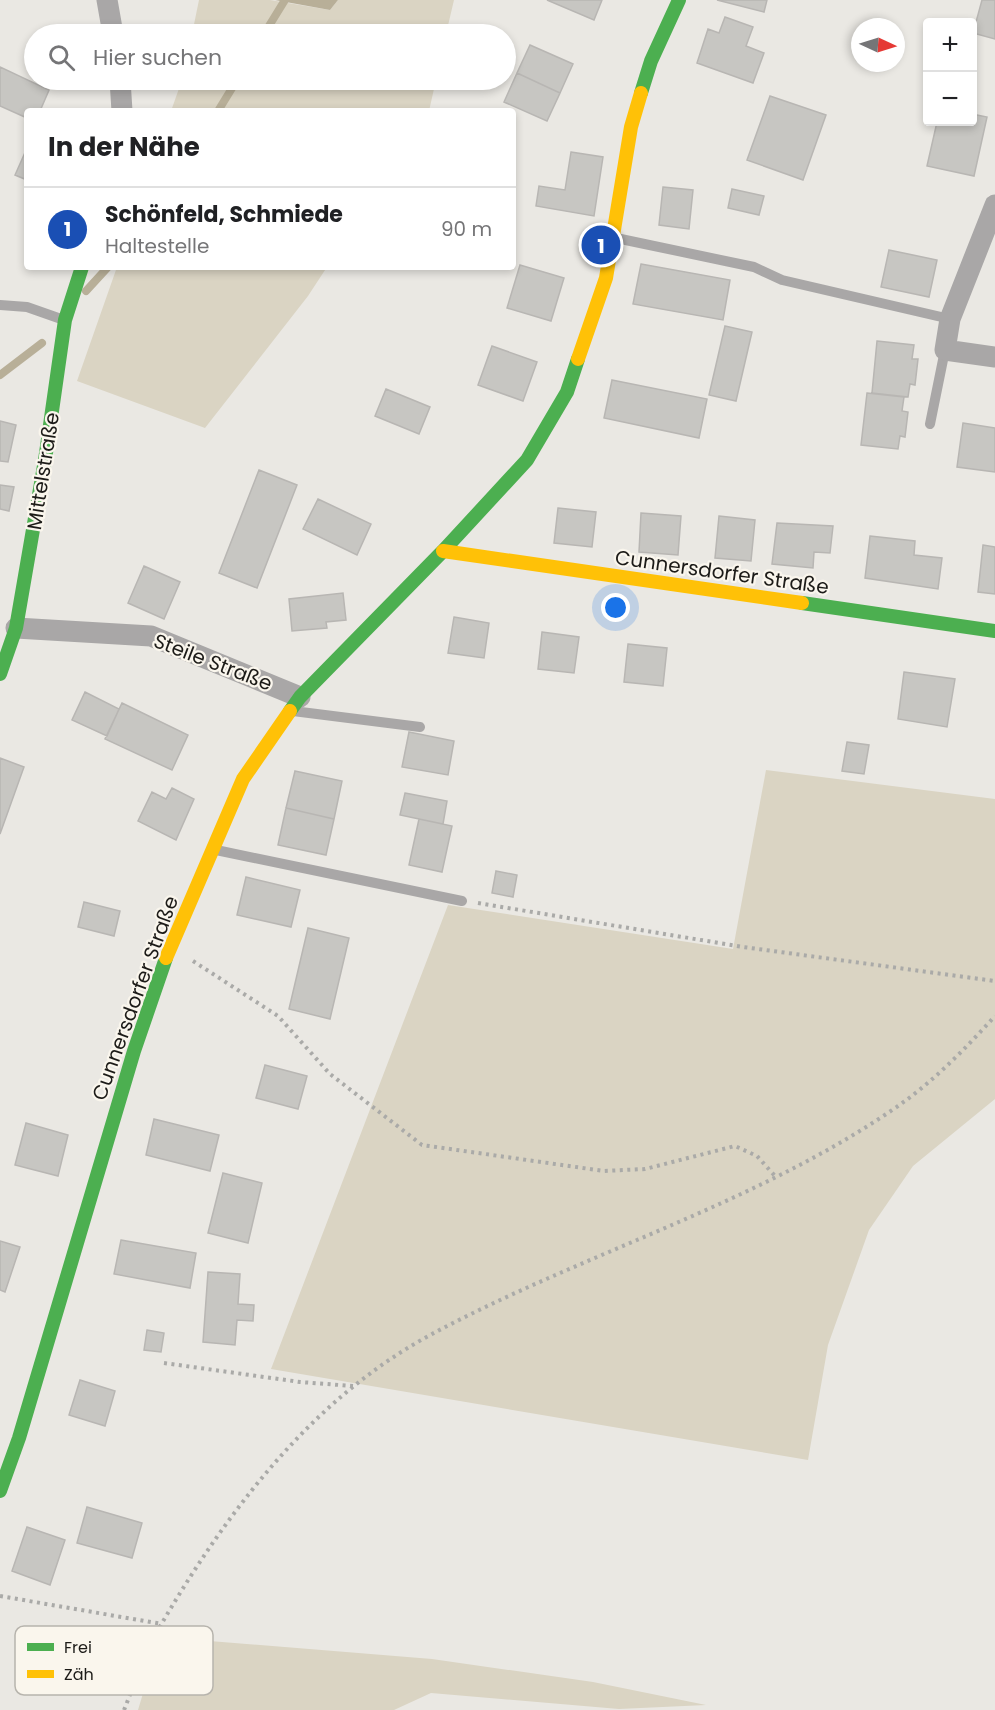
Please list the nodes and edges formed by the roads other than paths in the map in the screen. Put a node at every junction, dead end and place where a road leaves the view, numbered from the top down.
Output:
1 (107, 0) edge
2 (679, 0) edge
3 (111, 24) edge
4 (121, 90) edge
5 (122, 108) edge
6 (995, 205) edge
7 (613, 237) junction
8 (81, 270) edge
9 (0, 305) edge
10 (65, 320) junction
11 (950, 320) junction
12 (945, 350) junction
13 (995, 357) edge
14 (930, 424) dead end
15 (442, 551) junction
16 (16, 628) junction
17 (995, 631) edge
18 (0, 674) edge
19 (295, 704) junction
20 (420, 727) dead end
21 (212, 849) junction
22 (462, 901) road end
23 (0, 1491) edge

1 - 3 street
2 - 7 street, Cunnersdorfer Straße
4 - 5 street
6 - 11 street
7 - 11 lane
7 - 15 street, Cunnersdorfer Straße
8 - 10 street, Mittelstraße
9 - 10 lane
10 - 16 street, Mittelstraße
11 - 12 street
12 - 13 street
12 - 14 lane
15 - 17 street, Cunnersdorfer Straße
15 - 19 street, Cunnersdorfer Straße
16 - 18 street, Mittelstraße
16 - 19 street, Steile Straße
19 - 20 lane
19 - 21 street, Cunnersdorfer Straße
21 - 22 lane
21 - 23 street, Cunnersdorfer Straße

